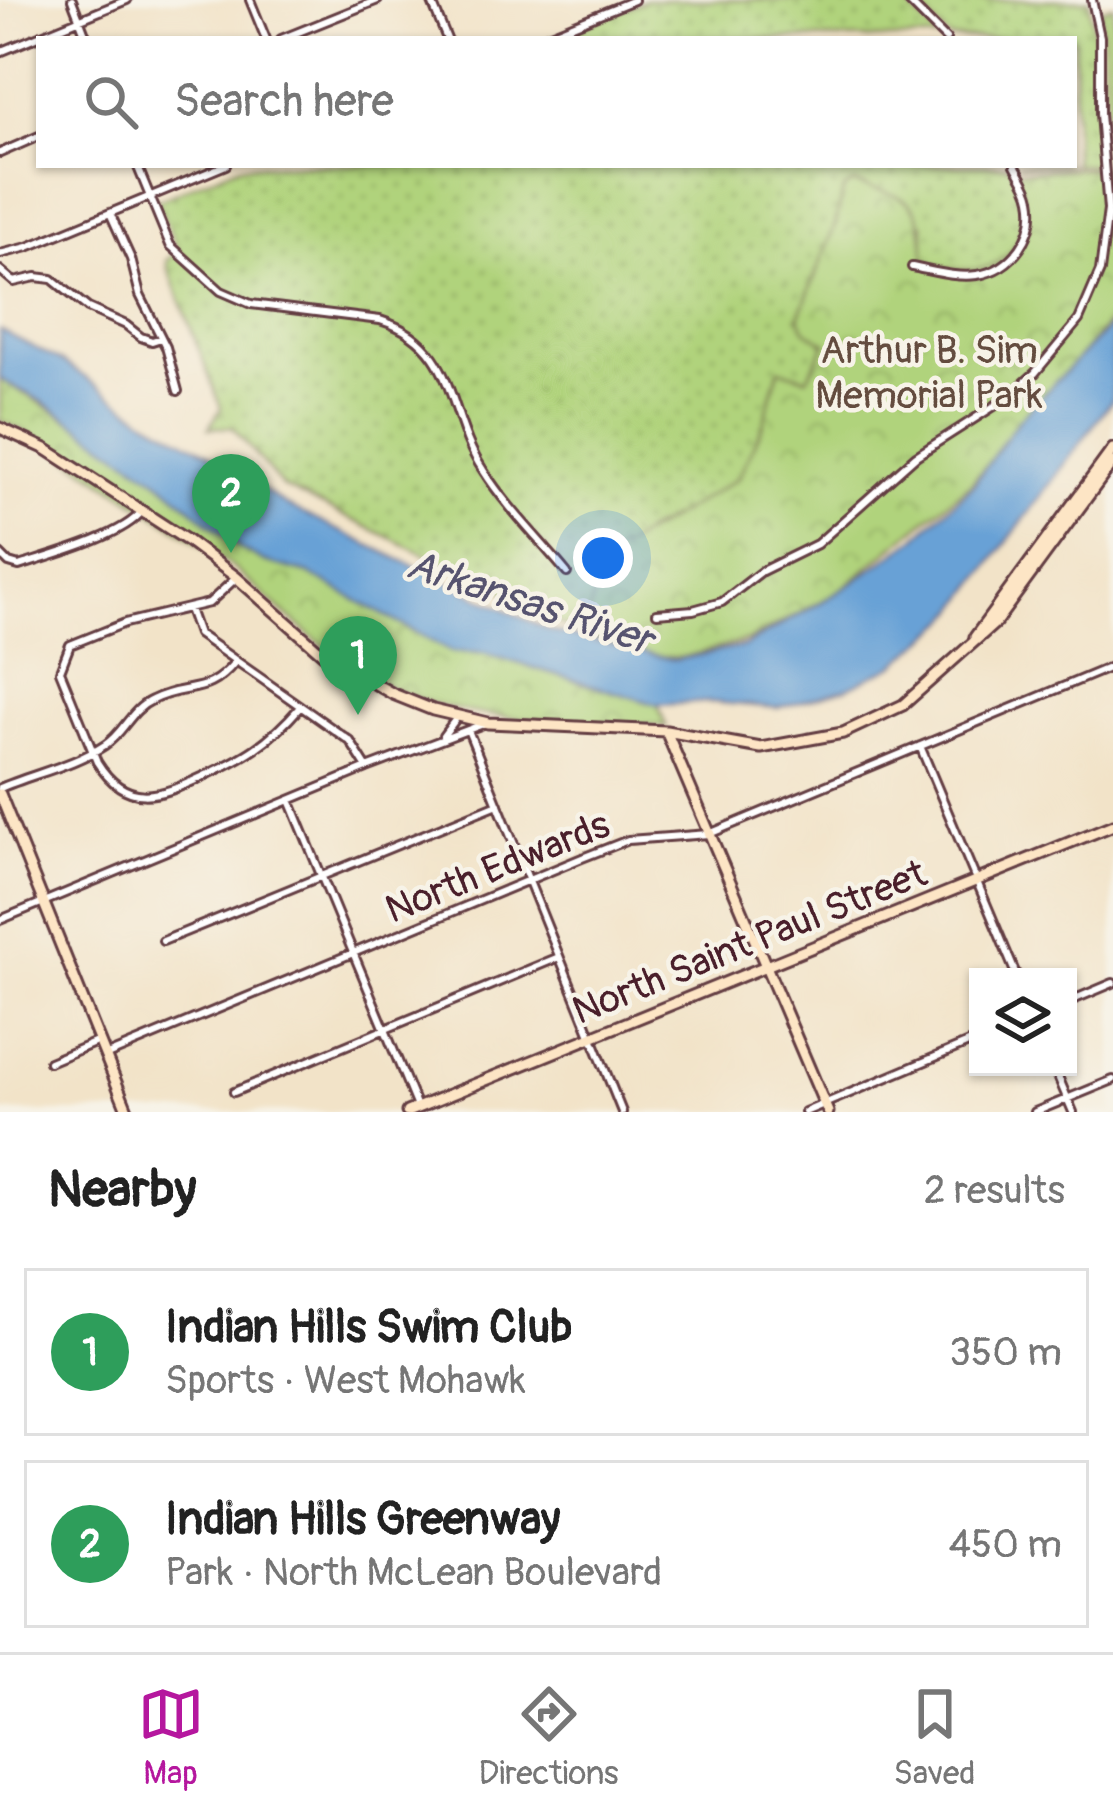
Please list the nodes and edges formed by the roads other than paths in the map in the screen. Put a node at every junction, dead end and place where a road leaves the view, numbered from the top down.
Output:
1 (72, 0) edge
2 (127, 0) edge
3 (250, 0) edge
4 (378, 0) edge
5 (431, 0) edge
6 (634, 0) edge
7 (907, 0) edge
8 (1092, 0) edge
9 (613, 4) edge
10 (80, 19) junction
11 (39, 36) edge
12 (86, 36) edge
13 (265, 36) edge
14 (288, 36) edge
15 (446, 36) edge
16 (544, 36) edge
17 (943, 36) edge
18 (36, 37) edge
19 (0, 52) edge
20 (36, 137) edge
21 (0, 153) edge
22 (138, 168) edge
23 (219, 168) edge
24 (1017, 168) edge
25 (149, 197) junction
26 (110, 213) junction
27 (0, 254) edge
28 (912, 267) dead end
29 (0, 270) edge
30 (161, 338) junction
31 (178, 391) dead end
32 (0, 428) edge
33 (1113, 449) edge
34 (1113, 462) edge
35 (142, 511) junction
36 (0, 554) edge
37 (567, 573) dead end
38 (236, 577) junction
39 (189, 609) junction
40 (657, 614) dead end
41 (969, 646) junction
42 (235, 662) junction
43 (1113, 666) edge
44 (300, 707) junction
45 (458, 716) junction
46 (488, 723) junction
47 (468, 730) junction
48 (666, 731) junction
49 (441, 738) junction
50 (920, 746) junction
51 (92, 751) junction
52 (367, 768) junction
53 (0, 791) edge
54 (290, 800) junction
55 (498, 803) junction
56 (1113, 824) edge
57 (709, 834) junction
58 (322, 878) junction
59 (529, 880) junction
60 (978, 882) junction
61 (44, 903) junction
62 (0, 920) edge
63 (164, 941) dead end
64 (353, 952) junction
65 (559, 957) junction
66 (766, 965) junction
67 (1013, 968) edge
68 (1113, 983) edge
69 (1077, 998) edge
70 (385, 1030) junction
71 (590, 1036) junction
72 (99, 1041) junction
73 (969, 1043) edge
74 (105, 1056) junction
75 (50, 1062) dead end
76 (1058, 1076) edge
77 (1113, 1080) edge
78 (234, 1093) dead end
79 (1067, 1099) junction
80 (826, 1107) edge
81 (414, 1111) edge
82 (128, 1112) edge
83 (622, 1112) edge
84 (805, 1112) edge
85 (1035, 1112) edge
86 (1073, 1112) edge

1 - 10 street
2 - 10 street
3 - 13 street
4 - 14 street
5 - 15 street
6 - 9 street
7 - 17 street
8 - 40 street
9 - 16 street
10 - 11 street
10 - 12 street
18 - 19 street
20 - 21 street
22 - 25 street
23 - 25 street
24 - 28 street
25 - 26 street
25 - 37 street
26 - 27 street
26 - 30 street
29 - 30 street
30 - 31 street
32 - 35 main road
33 - 41 main road
34 - 41 main road
35 - 36 street
35 - 38 main road
38 - 39 street
38 - 45 main road
39 - 42 street
39 - 51 street
41 - 48 main road
42 - 44 street
42 - 51 street
43 - 50 street, North Edwards
44 - 51 street
44 - 52 street
45 - 46 main road
45 - 49 street
46 - 47 street
46 - 48 main road
47 - 49 street
47 - 55 street
48 - 57 main road
49 - 52 street
50 - 57 street, North Edwards
50 - 60 street
51 - 53 street
52 - 54 street
53 - 61 main road
54 - 58 street
54 - 61 street
55 - 58 street
55 - 59 street
56 - 60 main road, North Saint Paul Street
57 - 59 street, North Edwards
57 - 66 main road
58 - 63 street
58 - 64 street
59 - 64 street, North Edwards
59 - 65 street
60 - 66 main road, North Saint Paul Street
60 - 67 street
61 - 62 street
61 - 72 main road
64 - 70 street
64 - 74 street, North Edwards
65 - 70 street
65 - 71 street
66 - 71 main road, North Saint Paul Street
66 - 80 main road
68 - 69 street
70 - 78 street
70 - 81 street
71 - 81 main road, North Saint Paul Street
71 - 83 street
72 - 74 main road
72 - 75 street
73 - 80 street
74 - 82 main road
76 - 79 street
77 - 79 street
79 - 85 street
79 - 86 street
80 - 84 street

